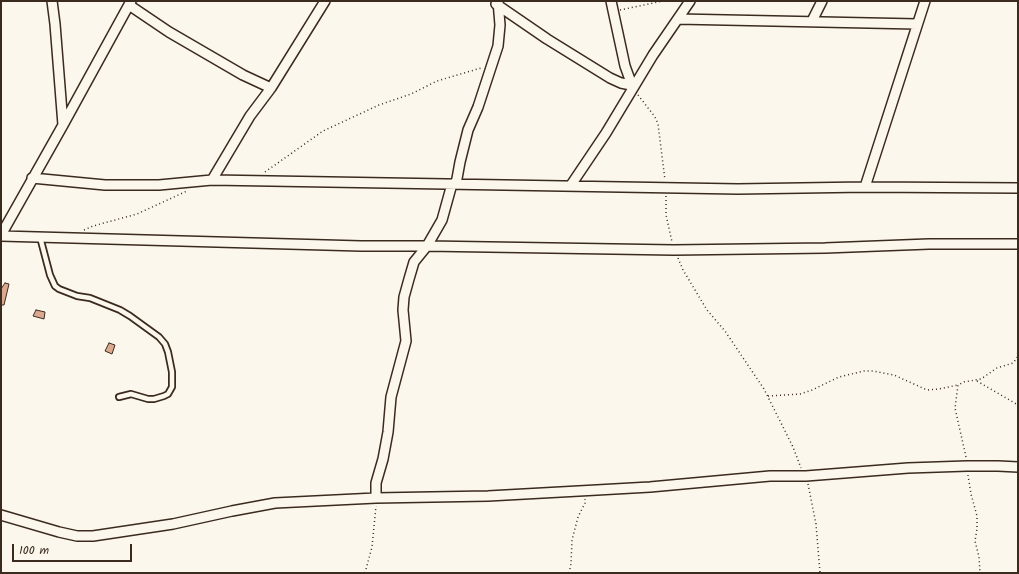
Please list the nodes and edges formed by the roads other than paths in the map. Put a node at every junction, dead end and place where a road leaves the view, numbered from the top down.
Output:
1 (52, 1) edge
2 (325, 1) edge
3 (611, 1) edge
4 (690, 1) edge
5 (822, 1) edge
6 (925, 1) edge
7 (130, 3) edge
8 (496, 3) edge
9 (678, 19) junction
10 (812, 21) junction
11 (917, 24) junction
12 (632, 87) junction
13 (271, 88) junction
14 (64, 125) junction
15 (32, 178) junction
16 (212, 180) junction
17 (454, 184) junction
18 (571, 185) junction
19 (865, 187) junction
20 (1018, 188) edge
21 (1, 235) edge
22 (40, 237) junction
23 (1018, 244) edge
24 (427, 246) junction
25 (120, 397) dead end
26 (1018, 467) edge
27 (376, 498) junction
28 (1, 515) edge

1 - 14 street
2 - 13 street
3 - 12 street
4 - 9 street
5 - 10 street
6 - 11 street
7 - 13 street
7 - 14 street
8 - 12 street
8 - 17 street
9 - 10 street
9 - 12 street
10 - 11 street
11 - 19 street
12 - 18 street
13 - 16 street
14 - 15 street
15 - 16 street
15 - 21 street
16 - 17 street
17 - 18 street
17 - 24 street
18 - 19 street
19 - 20 street
21 - 22 street
22 - 24 street
22 - 25 lane
23 - 24 street
24 - 27 street
26 - 27 street
27 - 28 street

